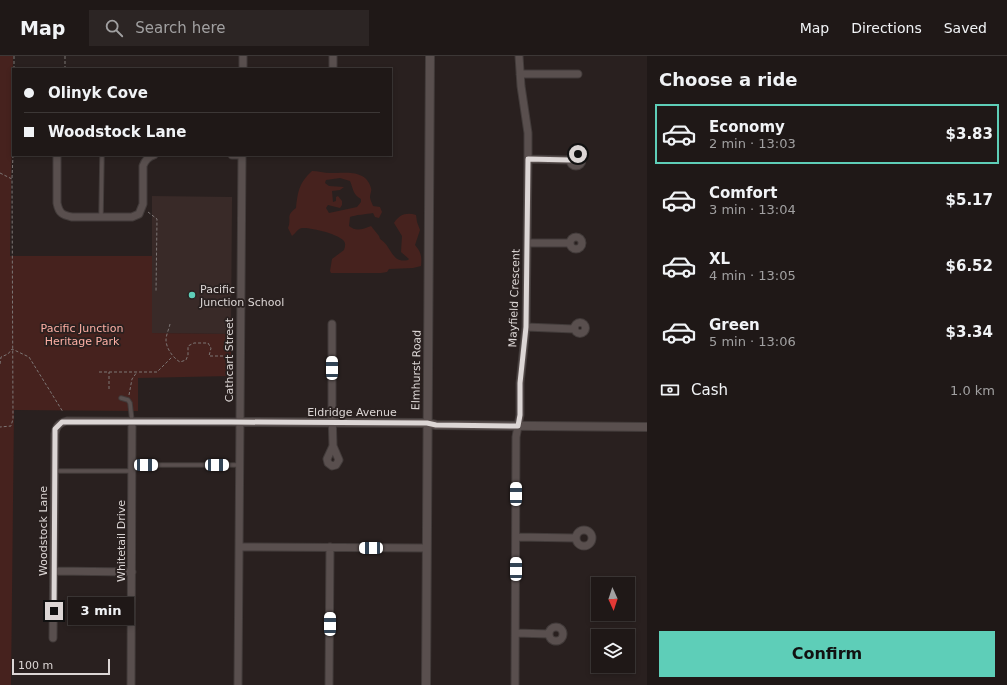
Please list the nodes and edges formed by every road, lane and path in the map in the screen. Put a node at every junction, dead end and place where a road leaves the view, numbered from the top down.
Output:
1 (14, 56) edge
2 (65, 56) edge
3 (243, 56) edge
4 (333, 56) edge
5 (430, 56) edge
6 (519, 56) edge
7 (14, 68) edge
8 (65, 68) edge
9 (242, 68) edge
10 (333, 68) edge
11 (520, 74) junction
12 (578, 74) dead end
13 (13, 156) edge
14 (57, 156) edge
15 (102, 156) edge
16 (152, 156) edge
17 (242, 156) edge
18 (528, 159) junction
19 (570, 160) dead end
20 (0, 173) edge
21 (12, 179) junction
22 (142, 208) junction
23 (101, 216) junction
24 (527, 243) junction
25 (569, 243) dead end
26 (156, 292) dead end
27 (170, 324) dead end
28 (332, 324) dead end
29 (526, 327) junction
30 (574, 329) dead end
31 (12, 349) junction
32 (1, 356) edge
33 (172, 356) junction
34 (232, 356) dead end
35 (0, 364) edge
36 (99, 372) dead end
37 (109, 372) junction
38 (137, 372) junction
39 (109, 389) dead end
40 (121, 398) dead end
41 (128, 400) junction
42 (63, 412) dead end
43 (132, 422) junction
44 (240, 422) junction
45 (332, 423) junction
46 (427, 423) junction
47 (58, 425) joint
48 (518, 426) junction
49 (0, 427) edge
50 (647, 427) edge
51 (333, 446) dead end
52 (240, 465) junction
53 (132, 468) junction
54 (54, 471) junction
55 (516, 537) junction
56 (576, 538) dead end
57 (240, 547) junction
58 (330, 548) junction
59 (426, 548) junction
60 (54, 571) junction
61 (132, 572) junction
62 (516, 633) junction
63 (549, 634) dead end
64 (53, 638) dead end
65 (131, 685) edge
66 (238, 685) edge
67 (329, 685) edge
68 (426, 685) edge
69 (515, 685) edge

1 - 7 path
2 - 8 path
3 - 9 street
4 - 10 street
5 - 46 street, Elmhurst Road
6 - 11 street, Mayfield Crescent
11 - 12 street
11 - 18 street, Mayfield Crescent
13 - 21 path
14 - 23 street
15 - 23 lane
16 - 22 street
17 - 44 street, Cathcart Street
18 - 19 street
18 - 24 street, Mayfield Crescent
20 - 21 path
21 - 31 path
22 - 23 street
22 - 26 path
24 - 25 street
24 - 29 street, Mayfield Crescent
27 - 33 path
28 - 45 street
29 - 30 street
29 - 48 street, Mayfield Crescent
31 - 32 path
31 - 42 path
31 - 49 path
32 - 35 path
33 - 34 path
33 - 38 path
36 - 37 path
37 - 38 path
37 - 39 path
38 - 41 path
40 - 41 lane
41 - 43 lane
43 - 44 street, Eldridge Avenue
43 - 47 street, Eldridge Avenue
43 - 53 street, Whitetail Drive
44 - 45 street, Eldridge Avenue
44 - 52 street, Cathcart Street
45 - 46 street, Eldridge Avenue
45 - 51 street
46 - 48 street, Eldridge Avenue
46 - 59 street, Elmhurst Road
47 - 54 street, Woodstock Lane
48 - 50 street, Eldridge Avenue
48 - 55 street, Mayfield Crescent
52 - 53 lane
52 - 57 street, Cathcart Street
53 - 54 lane
53 - 61 street, Whitetail Drive
54 - 60 street, Woodstock Lane
55 - 56 street
55 - 62 street, Mayfield Crescent
57 - 58 street
57 - 66 street, Cathcart Street
58 - 59 street
58 - 67 street
59 - 68 street, Elmhurst Road
60 - 61 street
60 - 64 street, Woodstock Lane
61 - 65 street, Whitetail Drive
62 - 63 street
62 - 69 street, Mayfield Crescent

